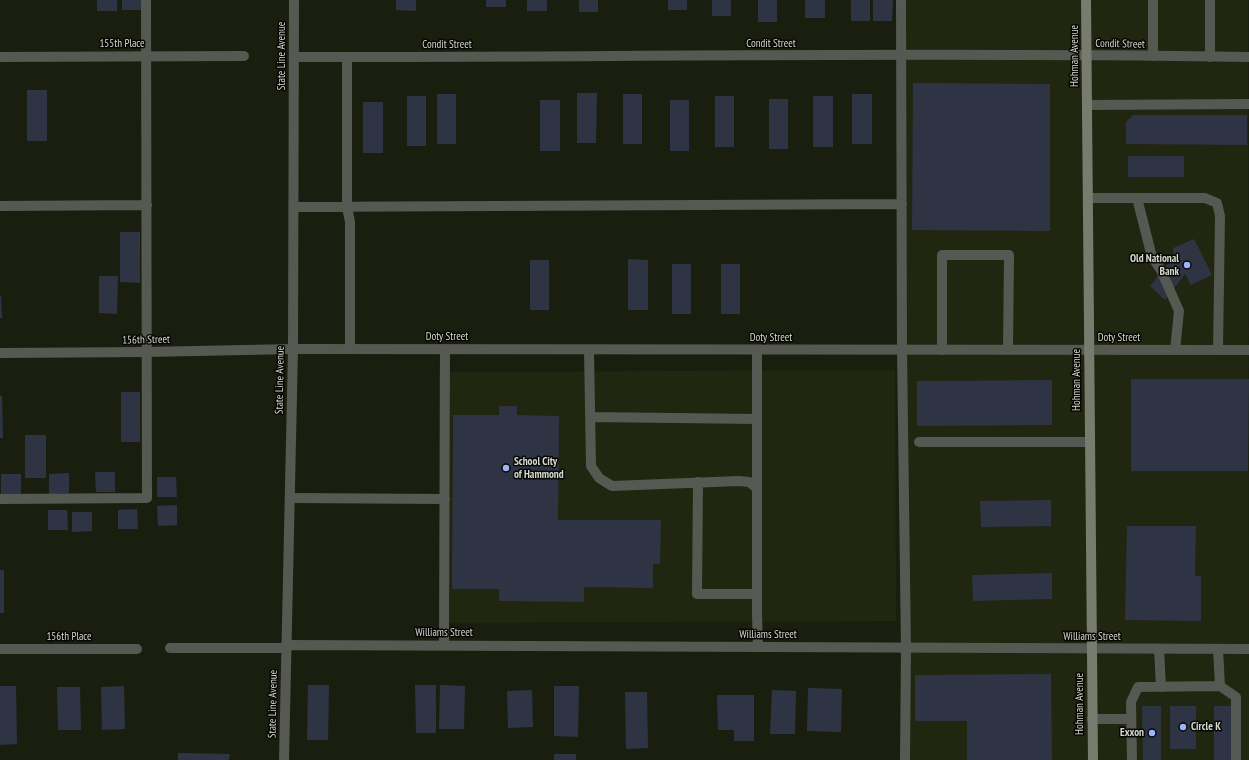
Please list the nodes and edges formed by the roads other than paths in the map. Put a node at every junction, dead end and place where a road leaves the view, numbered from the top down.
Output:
1 (146, 0) edge
2 (294, 0) edge
3 (901, 0) edge
4 (1086, 0) edge
5 (1153, 0) edge
6 (1210, 0) edge
7 (901, 55) junction
8 (1087, 55) junction
9 (0, 56) edge
10 (146, 56) junction
11 (244, 56) dead end
12 (1153, 56) junction
13 (294, 57) junction
14 (347, 57) junction
15 (1210, 57) junction
16 (1249, 57) edge
17 (1249, 104) edge
18 (1087, 105) junction
19 (1088, 198) junction
20 (1137, 198) junction
21 (902, 204) junction
22 (147, 205) junction
23 (0, 206) edge
24 (347, 206) junction
25 (294, 207) junction
26 (293, 349) junction
27 (350, 349) junction
28 (445, 349) junction
29 (589, 350) junction
30 (757, 350) junction
31 (902, 350) junction
32 (942, 350) junction
33 (1008, 350) junction
34 (1089, 350) junction
35 (1175, 350) junction
36 (1218, 350) junction
37 (1249, 350) edge
38 (147, 352) junction
39 (0, 353) edge
40 (590, 417) junction
41 (757, 419) junction
42 (919, 442) dead end
43 (1090, 442) junction
44 (698, 482) junction
45 (757, 488) junction
46 (290, 498) junction
47 (0, 499) edge
48 (445, 499) junction
49 (757, 594) junction
50 (286, 646) junction
51 (444, 646) junction
52 (758, 647) junction
53 (137, 648) dead end
54 (170, 648) dead end
55 (906, 648) junction
56 (1092, 648) junction
57 (0, 649) edge
58 (1159, 649) junction
59 (1218, 649) junction
60 (1249, 650) edge
61 (1220, 686) junction
62 (1161, 687) junction
63 (1092, 719) junction
64 (1132, 719) junction
65 (284, 760) edge
66 (905, 760) edge
67 (1093, 760) edge
68 (1132, 760) edge
69 (1236, 760) edge

1 - 10 street
2 - 13 street, State Line Avenue
3 - 7 street
4 - 8 main road, Hohman Avenue
5 - 12 street
6 - 15 street
7 - 8 street, Condit Street
7 - 14 street, Condit Street
7 - 21 street
8 - 12 street, Condit Street
8 - 18 main road, Hohman Avenue
9 - 10 street, 155th Place
10 - 11 street, 155th Place
10 - 22 street
12 - 15 street, Condit Street
13 - 14 street, Condit Street
13 - 25 street, State Line Avenue
14 - 24 street
15 - 16 street, Condit Street
17 - 18 street
18 - 19 main road, Hohman Avenue
19 - 20 street
19 - 34 main road, Hohman Avenue
20 - 35 street
20 - 36 street
21 - 24 street
21 - 31 street
22 - 23 street
22 - 38 street
24 - 25 street
24 - 27 street
25 - 26 street, State Line Avenue
26 - 27 street, Doty Street
26 - 38 street, 156th Street
26 - 46 street, State Line Avenue
27 - 28 street, Doty Street
28 - 29 street, Doty Street
28 - 48 street
29 - 30 street, Doty Street
29 - 40 street
30 - 31 street, Doty Street
30 - 41 street
31 - 32 street, Doty Street
31 - 55 street
32 - 33 street, Doty Street
32 - 33 street
33 - 34 street, Doty Street
34 - 35 street, Doty Street
34 - 43 main road, Hohman Avenue
35 - 36 street, Doty Street
36 - 37 street, Doty Street
38 - 39 street, 156th Street
38 - 47 street
40 - 41 street
40 - 44 street
41 - 45 street
42 - 43 street
43 - 56 main road, Hohman Avenue
44 - 45 street
44 - 49 street
45 - 49 street
46 - 48 street
46 - 50 street, State Line Avenue
48 - 51 street
49 - 52 street
50 - 51 street, Williams Street
50 - 54 street
50 - 65 street, State Line Avenue
51 - 52 street, Williams Street
52 - 55 street, Williams Street
53 - 57 street, 156th Place
55 - 56 street, Williams Street
55 - 66 street
56 - 58 street, Williams Street
56 - 63 main road, Hohman Avenue
58 - 59 street, Williams Street
58 - 62 street
59 - 60 street, Williams Street
59 - 61 street
61 - 62 street
61 - 69 street
62 - 64 street
63 - 64 street
63 - 67 main road, Hohman Avenue
64 - 68 street

